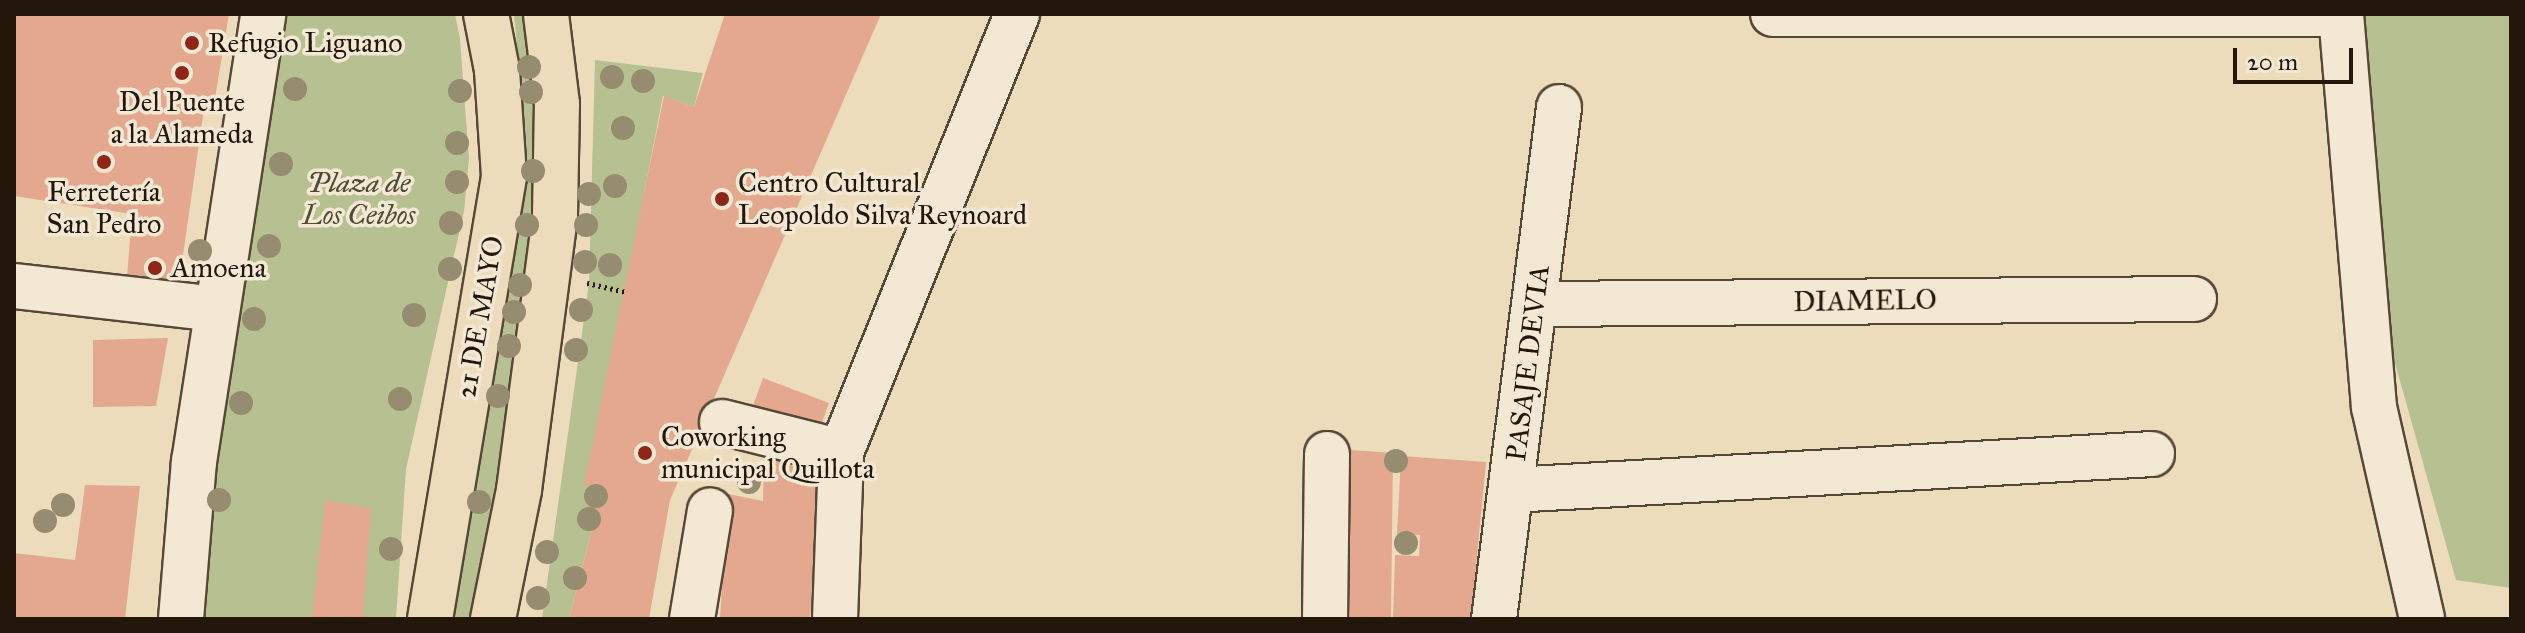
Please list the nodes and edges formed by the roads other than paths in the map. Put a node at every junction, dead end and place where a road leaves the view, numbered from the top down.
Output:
1 (263, 14) edge
2 (486, 14) edge
3 (546, 14) edge
4 (1017, 14) edge
5 (1773, 14) edge
6 (1559, 107) dead end
7 (14, 286) edge
8 (2194, 299) dead end
9 (1535, 304) junction
10 (216, 309) junction
11 (722, 422) dead end
12 (841, 452) junction
13 (1327, 454) dead end
14 (2152, 454) dead end
15 (1511, 490) junction
16 (710, 510) dead end
17 (181, 619) edge
18 (430, 619) edge
19 (493, 619) edge
20 (692, 619) edge
21 (835, 619) edge
22 (1325, 619) edge
23 (1494, 619) edge
24 (2422, 619) edge

1 - 10 street
2 - 18 main road, 21 DE MAYO
3 - 19 main road, 21 DE MAYO
4 - 12 street
5 - 24 street
6 - 9 street, PASAJE DEVIA
7 - 10 street
8 - 9 street, DIAMELO
9 - 15 street, PASAJE DEVIA
10 - 17 street
11 - 12 street
12 - 21 street
13 - 22 street
14 - 15 street
15 - 23 street, PASAJE DEVIA
16 - 20 street

